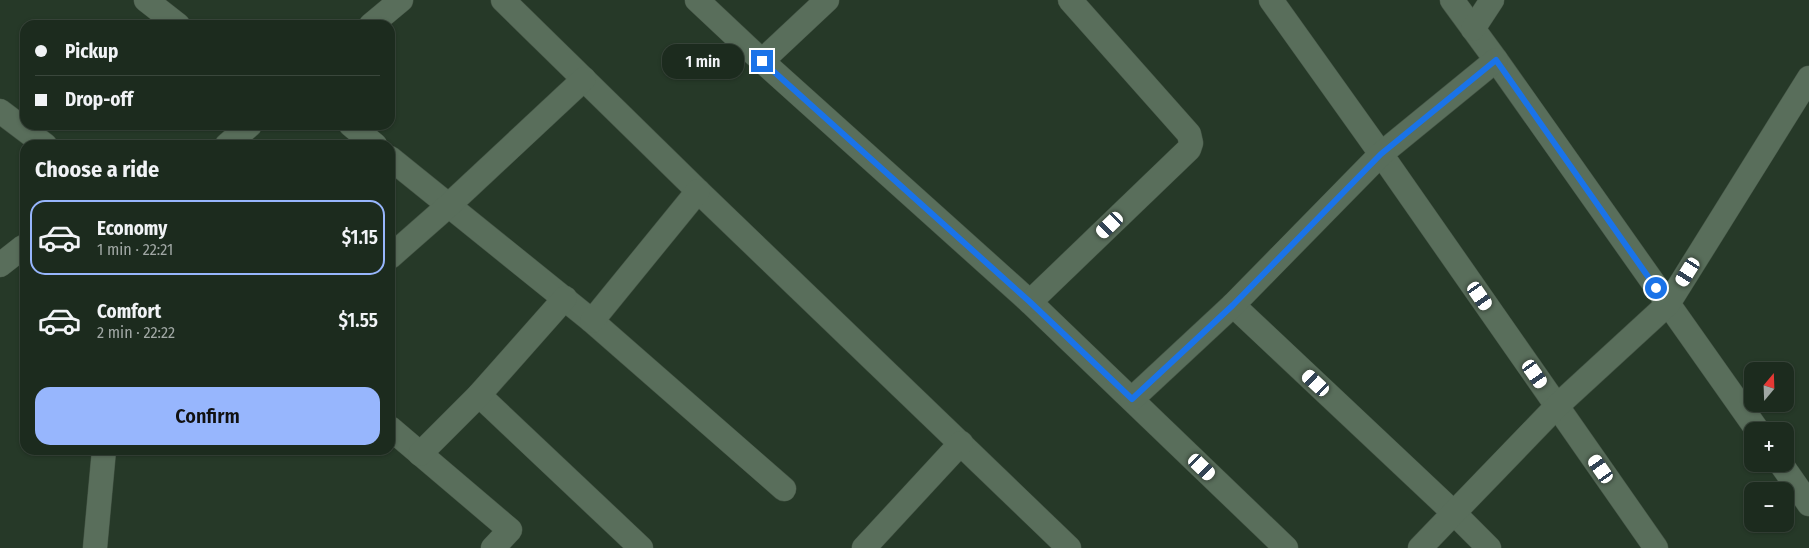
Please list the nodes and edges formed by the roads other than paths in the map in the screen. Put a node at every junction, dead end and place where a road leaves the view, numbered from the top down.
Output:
1 (146, 0) edge
2 (401, 0) edge
3 (503, 0) edge
4 (697, 0) edge
5 (827, 0) edge
6 (1070, 0) edge
7 (1271, 0) edge
8 (1452, 0) edge
9 (1492, 0) edge
10 (172, 20) edge
11 (377, 20) edge
12 (1473, 29) junction
13 (1496, 60) junction
14 (762, 61) junction
15 (1809, 78) edge
16 (584, 79) junction
17 (0, 111) edge
18 (20, 126) edge
19 (25, 130) edge
20 (244, 130) edge
21 (357, 130) edge
22 (38, 140) edge
23 (233, 140) edge
24 (369, 140) edge
25 (1381, 154) junction
26 (395, 162) edge
27 (698, 191) junction
28 (448, 206) junction
29 (0, 242) edge
30 (20, 246) edge
31 (20, 250) edge
32 (395, 253) edge
33 (0, 265) edge
34 (565, 298) junction
35 (1030, 302) junction
36 (1668, 304) junction
37 (1233, 305) junction
38 (592, 321) junction
39 (479, 395) junction
40 (1132, 399) junction
41 (1557, 406) junction
42 (1752, 422) edge
43 (395, 432) edge
44 (961, 443) junction
45 (420, 454) junction
46 (104, 455) edge
47 (1786, 472) edge
48 (784, 490) dead end
49 (1809, 504) edge
50 (1454, 513) junction
51 (95, 548) edge
52 (493, 548) edge
53 (641, 548) edge
54 (864, 548) edge
55 (1069, 548) edge
56 (1286, 548) edge
57 (1420, 548) edge
58 (1489, 548) edge
59 (1656, 548) edge

1 - 10 street
2 - 11 street
3 - 16 street
4 - 14 street
5 - 14 street
6 - 35 street
7 - 25 street
8 - 12 street
9 - 12 street
12 - 13 street
13 - 25 street
13 - 36 street
14 - 35 street
15 - 36 street
16 - 27 street
16 - 28 street
17 - 18 street
19 - 22 street
20 - 23 street
21 - 24 street
25 - 37 street
25 - 41 street
26 - 28 street
27 - 38 street
27 - 44 street
28 - 32 street
28 - 34 street
29 - 30 street
31 - 33 street
34 - 38 street
34 - 39 street
35 - 40 street
36 - 41 street
36 - 42 street
37 - 40 street
37 - 50 street
38 - 48 street
39 - 45 street
39 - 53 street
40 - 56 street
41 - 50 street
41 - 59 street
43 - 45 street
44 - 54 street
44 - 55 street
45 - 52 street
46 - 51 street
47 - 49 street
50 - 57 street
50 - 58 street

